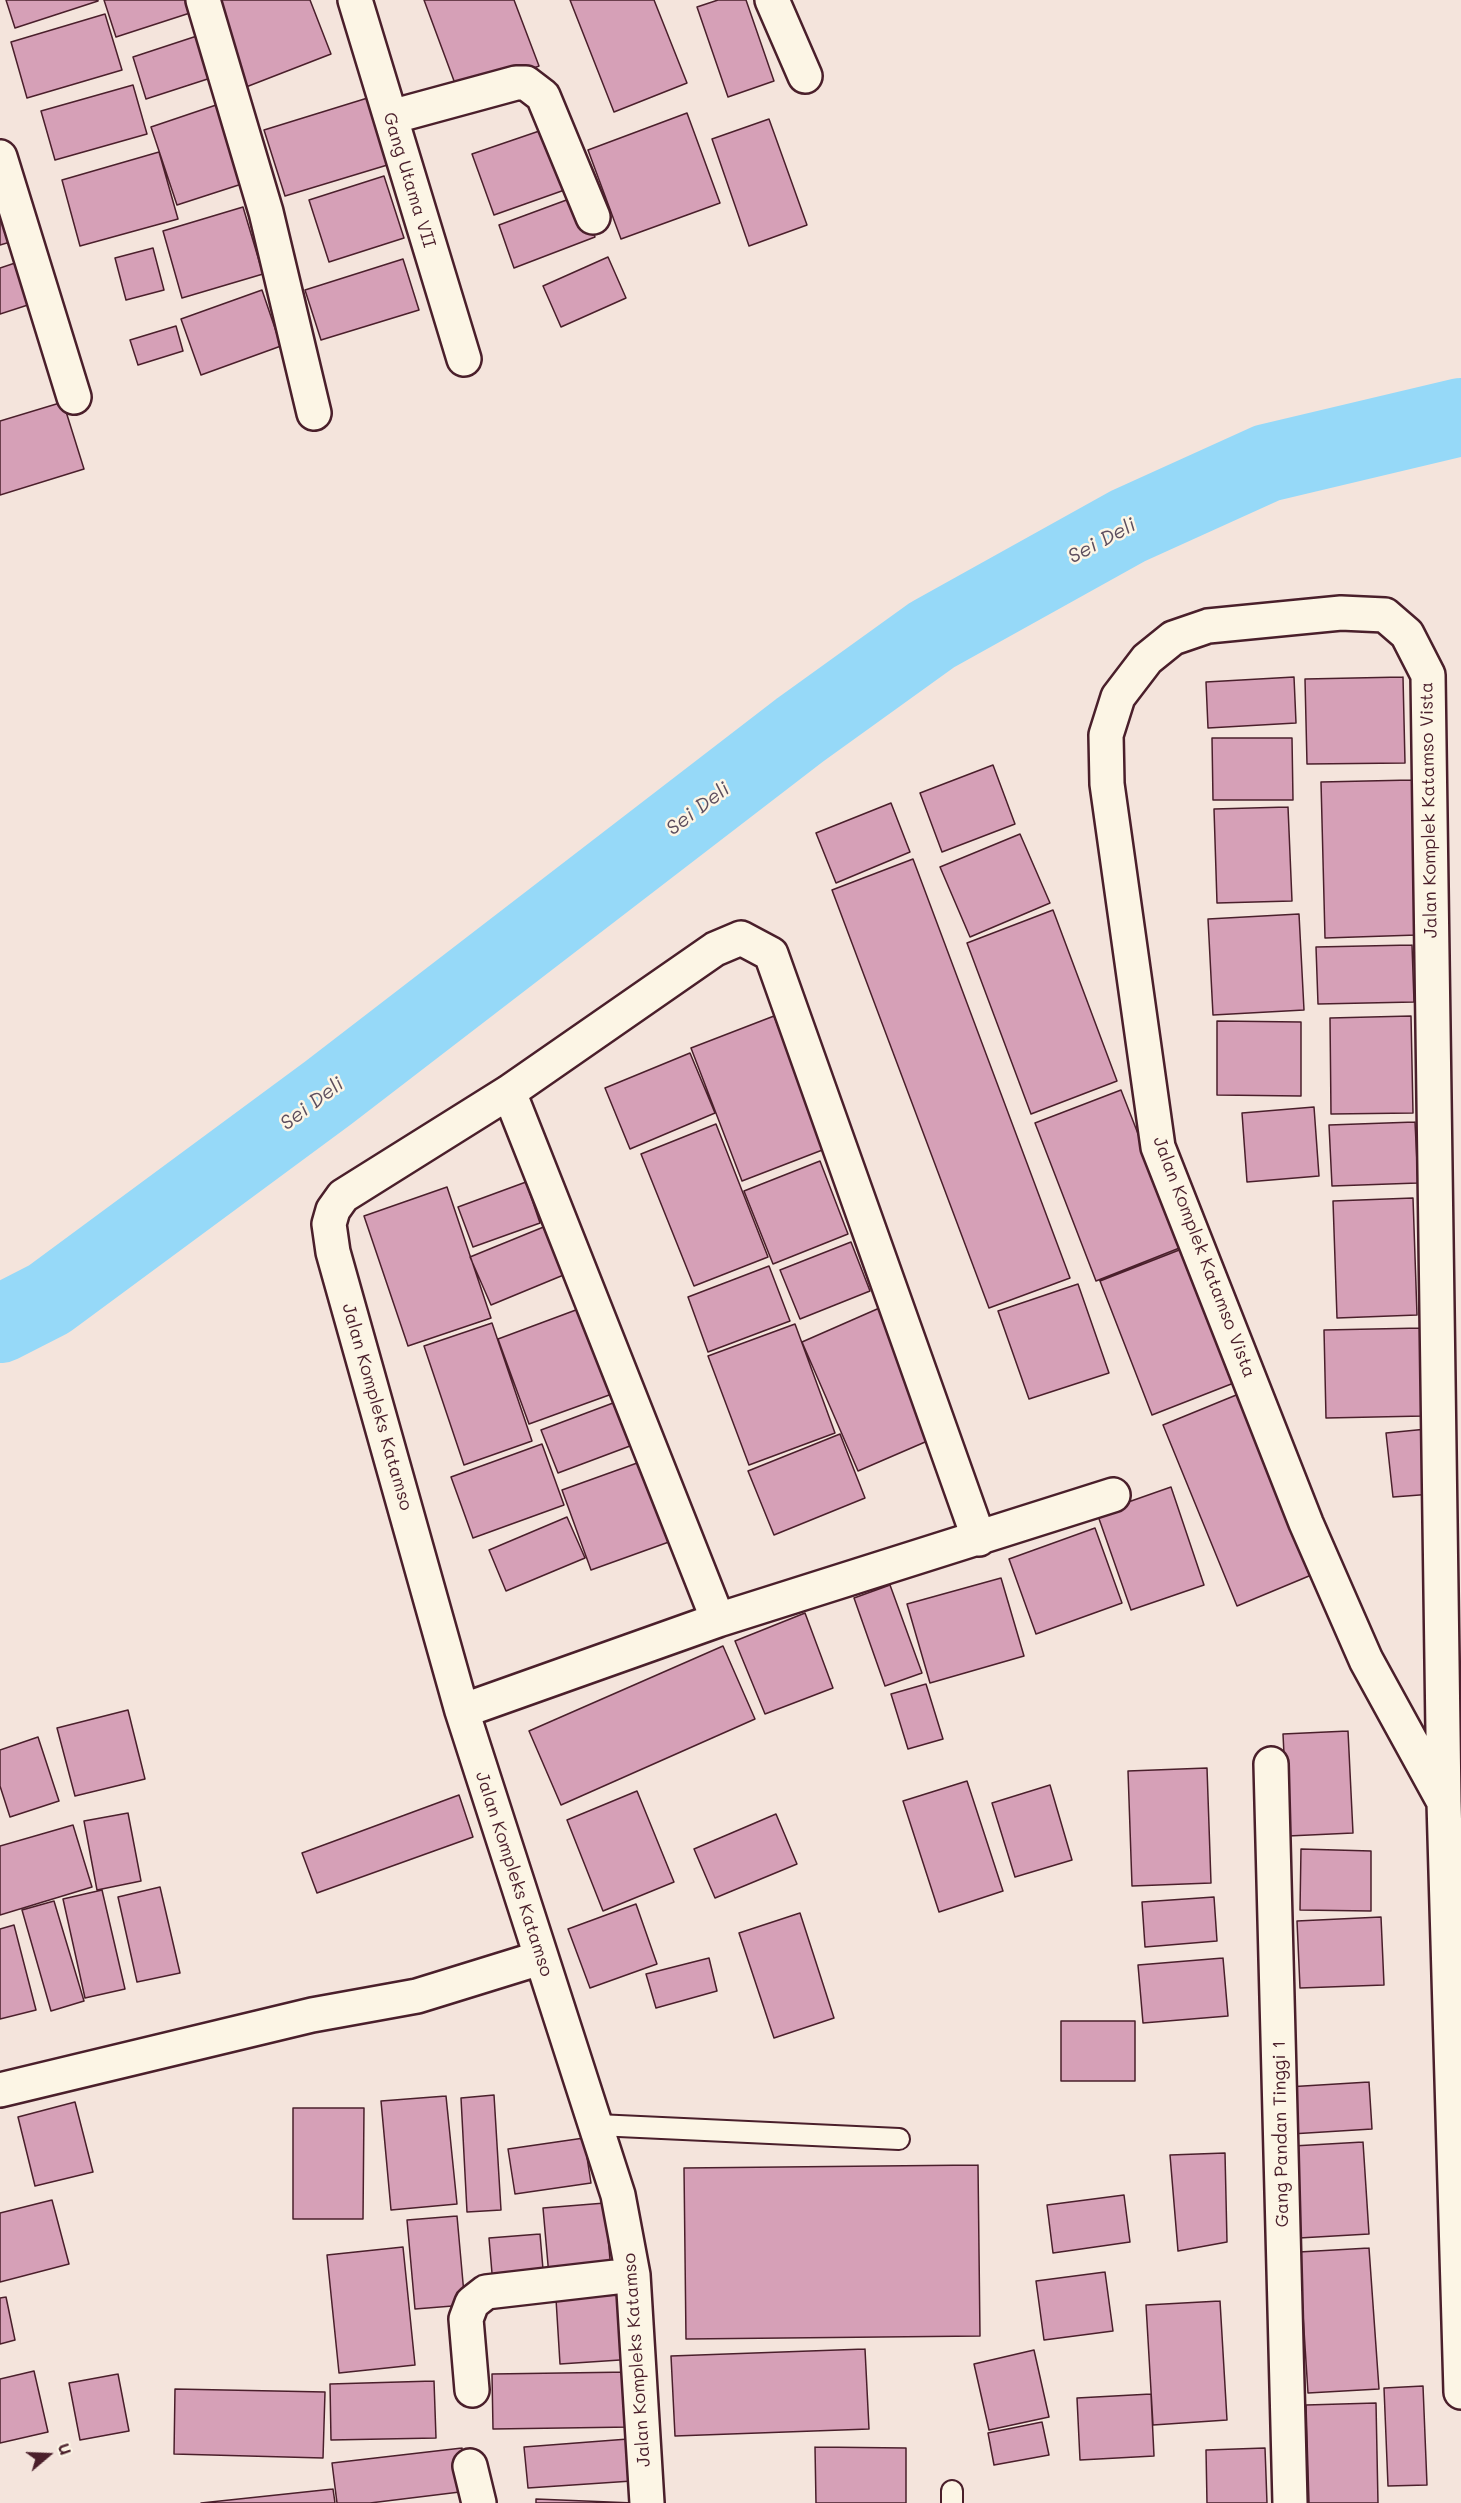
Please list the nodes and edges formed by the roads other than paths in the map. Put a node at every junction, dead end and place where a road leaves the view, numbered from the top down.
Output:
1 (203, 0) edge
2 (355, 0) edge
3 (772, 0) edge
4 (805, 76) dead end
5 (391, 117) junction
6 (0, 157) edge
7 (594, 217) dead end
8 (464, 359) dead end
9 (75, 397) dead end
10 (314, 413) dead end
11 (509, 1092) junction
12 (1113, 1495) dead end
13 (979, 1539) junction
14 (718, 1620) junction
15 (462, 1711) junction
16 (1272, 1764) dead end
17 (1444, 1802) junction
18 (540, 1959) junction
19 (0, 2090) edge
20 (597, 2125) junction
21 (899, 2139) dead end
22 (633, 2275) junction
23 (472, 2390) dead end
24 (1461, 2392) edge
25 (470, 2466) dead end
26 (479, 2503) edge
27 (647, 2503) edge
28 (1290, 2503) edge

1 - 10 street
2 - 5 street, Gang Utama VII
3 - 4 street
5 - 7 street
5 - 8 street, Gang Utama VII
6 - 9 street
11 - 13 street, Jalan Kompleks Katamso
11 - 14 street
11 - 15 street, Jalan Kompleks Katamso
12 - 13 street
13 - 14 street
14 - 15 street
15 - 18 street, Jalan Kompleks Katamso
16 - 28 street, Gang Pandan Tinggi 1
17 - 17 street, Jalan Komplek Katamso Vista
17 - 24 street, Jalan Komplek Katamso Vista
18 - 19 street
18 - 20 street, Jalan Kompleks Katamso
20 - 21 lane
20 - 22 street, Jalan Kompleks Katamso
22 - 23 street
22 - 27 street, Jalan Kompleks Katamso
25 - 26 street

